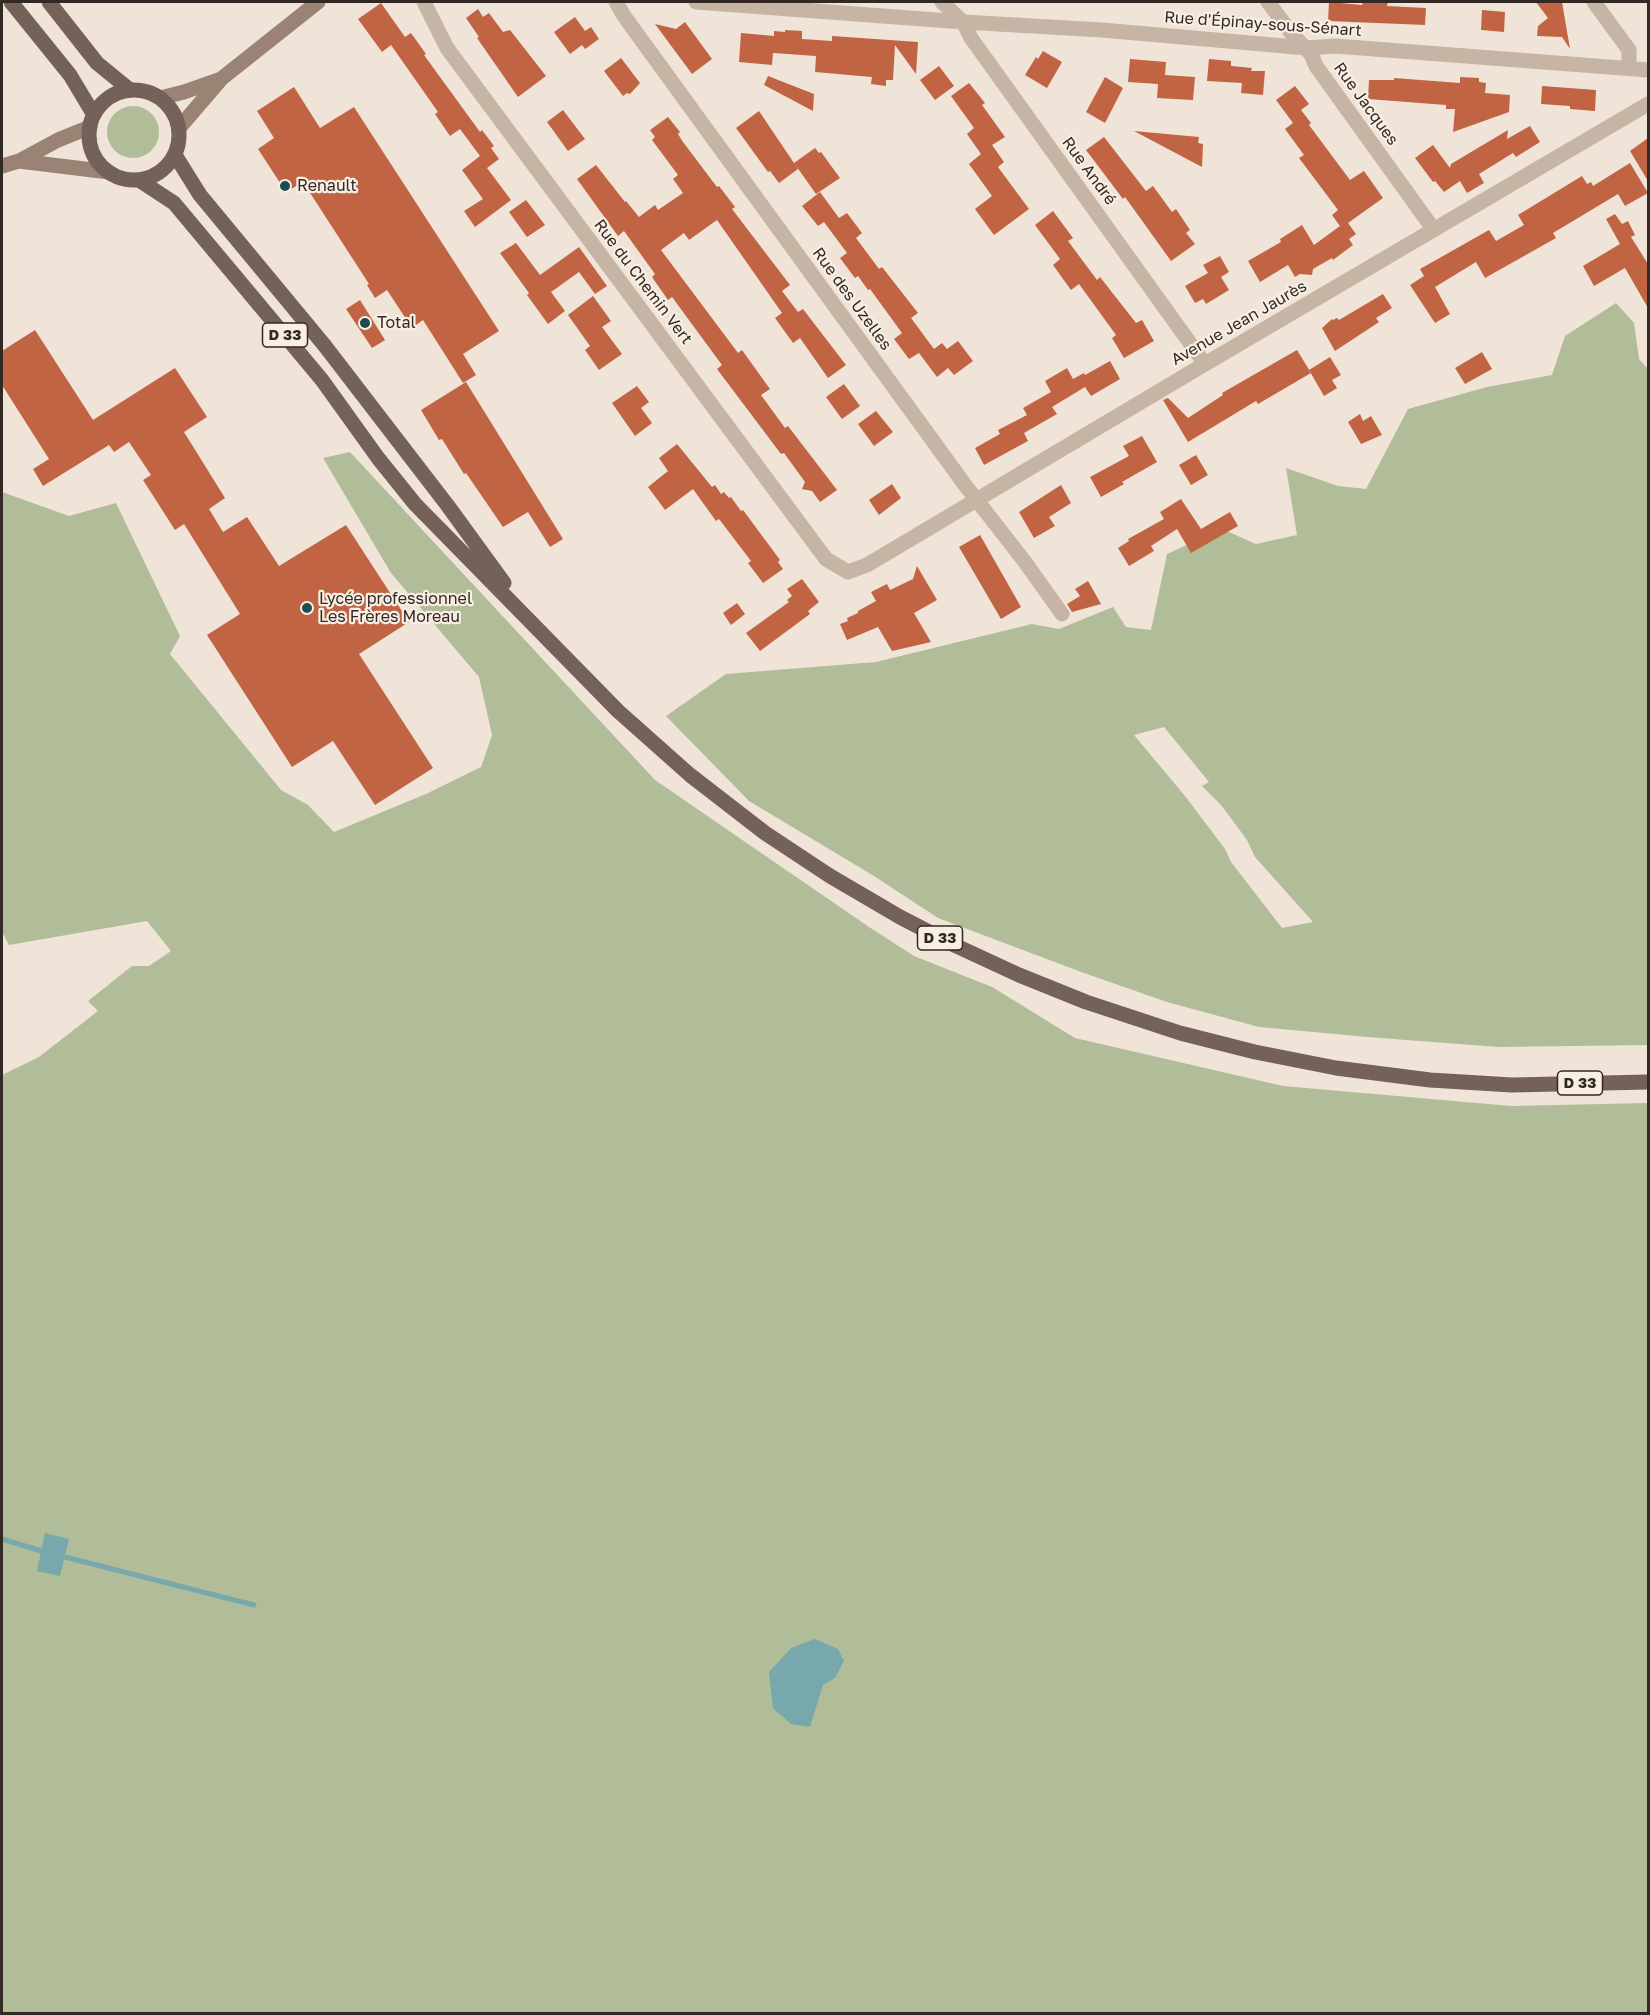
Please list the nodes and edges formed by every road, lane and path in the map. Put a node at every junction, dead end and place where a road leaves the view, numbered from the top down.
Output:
1 (11, 2) edge
2 (49, 2) edge
3 (318, 2) edge
4 (424, 2) edge
5 (616, 2) edge
6 (696, 2) edge
7 (942, 2) edge
8 (1268, 2) edge
9 (1594, 2) edge
10 (963, 22) junction
11 (1307, 48) junction
12 (1629, 68) junction
13 (1648, 70) edge
14 (221, 79) junction
15 (130, 90) junction
16 (160, 98) junction
17 (1648, 104) edge
18 (92, 121) junction
19 (179, 128) junction
20 (175, 155) junction
21 (19, 161) junction
22 (2, 166) edge
23 (109, 172) junction
24 (139, 180) junction
25 (1434, 230) junction
26 (1205, 364) junction
27 (976, 499) junction
28 (848, 572) joint
29 (1062, 614) dead end
30 (532, 622) junction
31 (1648, 1082) edge

1 - 18 main road
2 - 15 main road
3 - 14 street
4 - 28 street, Rue du Chemin Vert
5 - 27 street, Rue des Uzelles
6 - 10 street, Rue d'Épinay-sous-Sénart
7 - 10 street, Rue André
8 - 11 street, Rue Jacques
9 - 12 street
10 - 11 street, Rue d'Épinay-sous-Sénart
10 - 26 street, Rue André
11 - 12 street, Rue d'Épinay-sous-Sénart
11 - 25 street, Rue Jacques
12 - 13 street, Rue d'Épinay-sous-Sénart
14 - 16 street
14 - 19 street
15 - 16 main road
15 - 18 main road
16 - 19 main road
17 - 25 street, Avenue Jean Jaurès
18 - 21 street
18 - 23 main road
19 - 20 main road
20 - 24 main road
20 - 30 main road, D 33
21 - 22 street
21 - 23 street
23 - 24 main road
24 - 30 main road, D 33
25 - 26 street, Avenue Jean Jaurès
26 - 27 street, Avenue Jean Jaurès
27 - 28 street, Avenue Jean Jaurès
27 - 29 street, Rue des Uzelles
30 - 31 main road, D 33

